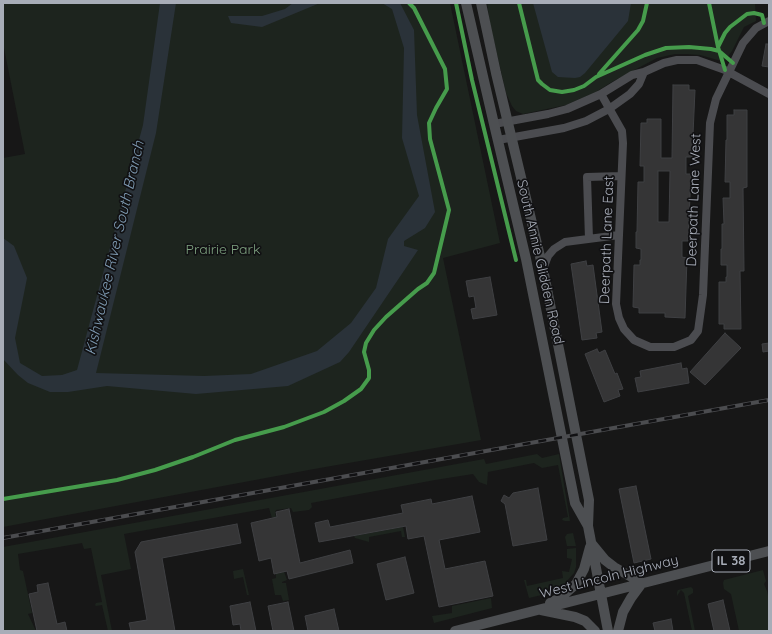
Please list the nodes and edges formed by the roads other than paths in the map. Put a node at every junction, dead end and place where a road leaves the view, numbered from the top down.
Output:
1 (466, 3) edge
2 (481, 3) edge
3 (769, 21) edge
4 (644, 72) junction
5 (728, 72) junction
6 (601, 94) junction
7 (769, 94) edge
8 (609, 109) junction
9 (509, 121) junction
10 (494, 124) junction
11 (512, 137) junction
12 (498, 140) junction
13 (621, 176) junction
14 (619, 235) junction
15 (589, 239) junction
16 (543, 269) junction
17 (698, 332) joint
18 (588, 526) junction
19 (591, 543) junction
20 (769, 551) edge
21 (642, 583) junction
22 (600, 594) junction
23 (538, 610) junction
24 (455, 631) edge
25 (596, 631) edge
26 (608, 631) edge
27 (618, 631) edge

1 - 10 main road, South Annie Glidden Road
2 - 9 main road, South Annie Glidden Road
3 - 5 street, Deerpath Lane West
4 - 5 street
4 - 6 street
4 - 8 street
5 - 7 street
5 - 17 street, Deerpath Lane West
6 - 8 street, Deerpath Lane East
6 - 9 street
8 - 11 street
8 - 13 street, Deerpath Lane East
9 - 10 street
9 - 11 main road, South Annie Glidden Road
10 - 12 main road, South Annie Glidden Road
11 - 12 street
11 - 16 main road, South Annie Glidden Road
12 - 18 main road, South Annie Glidden Road
13 - 14 street, Deerpath Lane East
13 - 15 street
14 - 15 street
14 - 17 street, Deerpath Lane East
15 - 16 street
16 - 18 main road, South Annie Glidden Road
18 - 19 main road, South Annie Glidden Road
19 - 21 main road
19 - 22 main road, South Annie Glidden Road
19 - 23 main road
20 - 21 main road, West Lincoln Highway / IL 38
21 - 22 main road, West Lincoln Highway / IL 38
21 - 27 main road
22 - 23 main road, West Lincoln Highway / IL 38
22 - 26 main road, South Annie Glidden Road
23 - 24 main road, West Lincoln Highway / IL 38
23 - 25 main road

